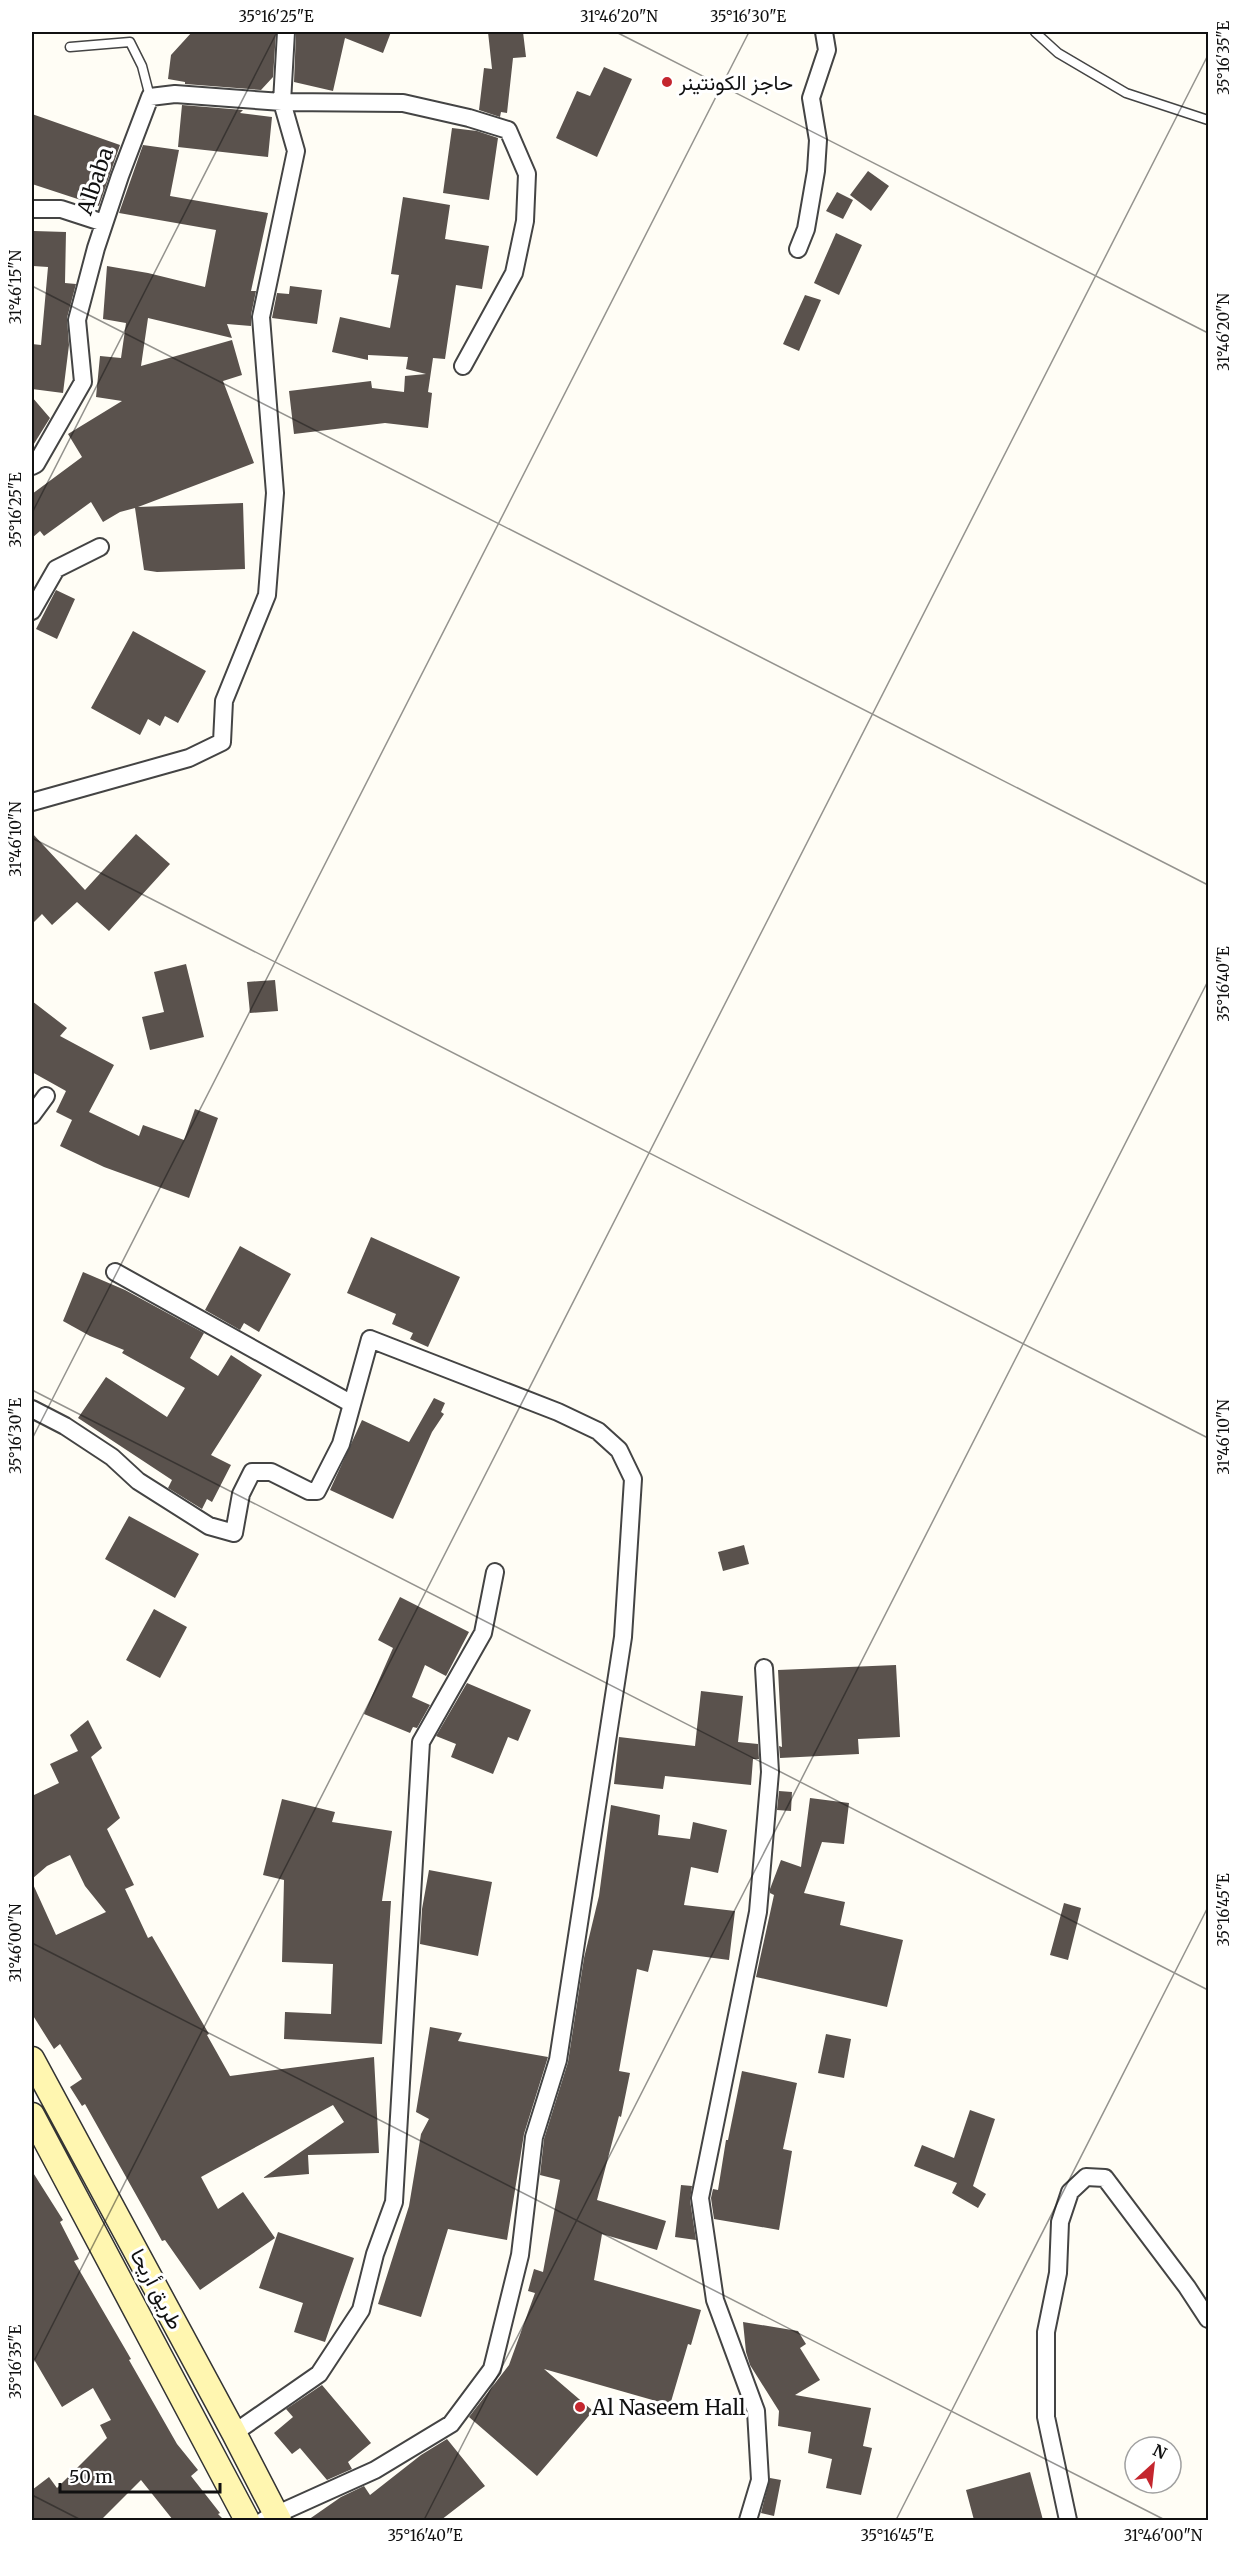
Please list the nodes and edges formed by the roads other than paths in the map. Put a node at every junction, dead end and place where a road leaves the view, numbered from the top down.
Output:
1 (286, 32) edge
2 (824, 32) edge
3 (1035, 32) edge
4 (70, 47) dead end
5 (150, 98) junction
6 (282, 102) junction
7 (1209, 120) edge
8 (32, 209) edge
9 (104, 223) junction
10 (798, 249) dead end
11 (463, 366) dead end
12 (32, 466) edge
13 (100, 547) dead end
14 (32, 611) edge
15 (32, 802) edge
16 (46, 1096) dead end
17 (32, 1115) edge
18 (116, 1272) dead end
19 (352, 1404) junction
20 (32, 1409) edge
21 (495, 1572) dead end
22 (764, 1668) dead end
23 (32, 2059) edge
24 (32, 2115) edge
25 (1209, 2319) edge
26 (234, 2433) junction
27 (273, 2518) edge
28 (247, 2520) edge
29 (747, 2520) edge
30 (1068, 2520) edge

1 - 6 street
2 - 10 street
3 - 7 lane
4 - 5 lane
5 - 6 street
5 - 9 street, Albaba
6 - 11 street
6 - 15 street
8 - 9 street
9 - 12 street, Albaba
13 - 14 street
16 - 17 street
18 - 19 street
19 - 20 street
19 - 27 street
21 - 26 street
22 - 29 street
23 - 26 main road, طريق أريحا
24 - 28 main road, طريق أريحا
25 - 30 street
26 - 27 main road, طريق أريحا

